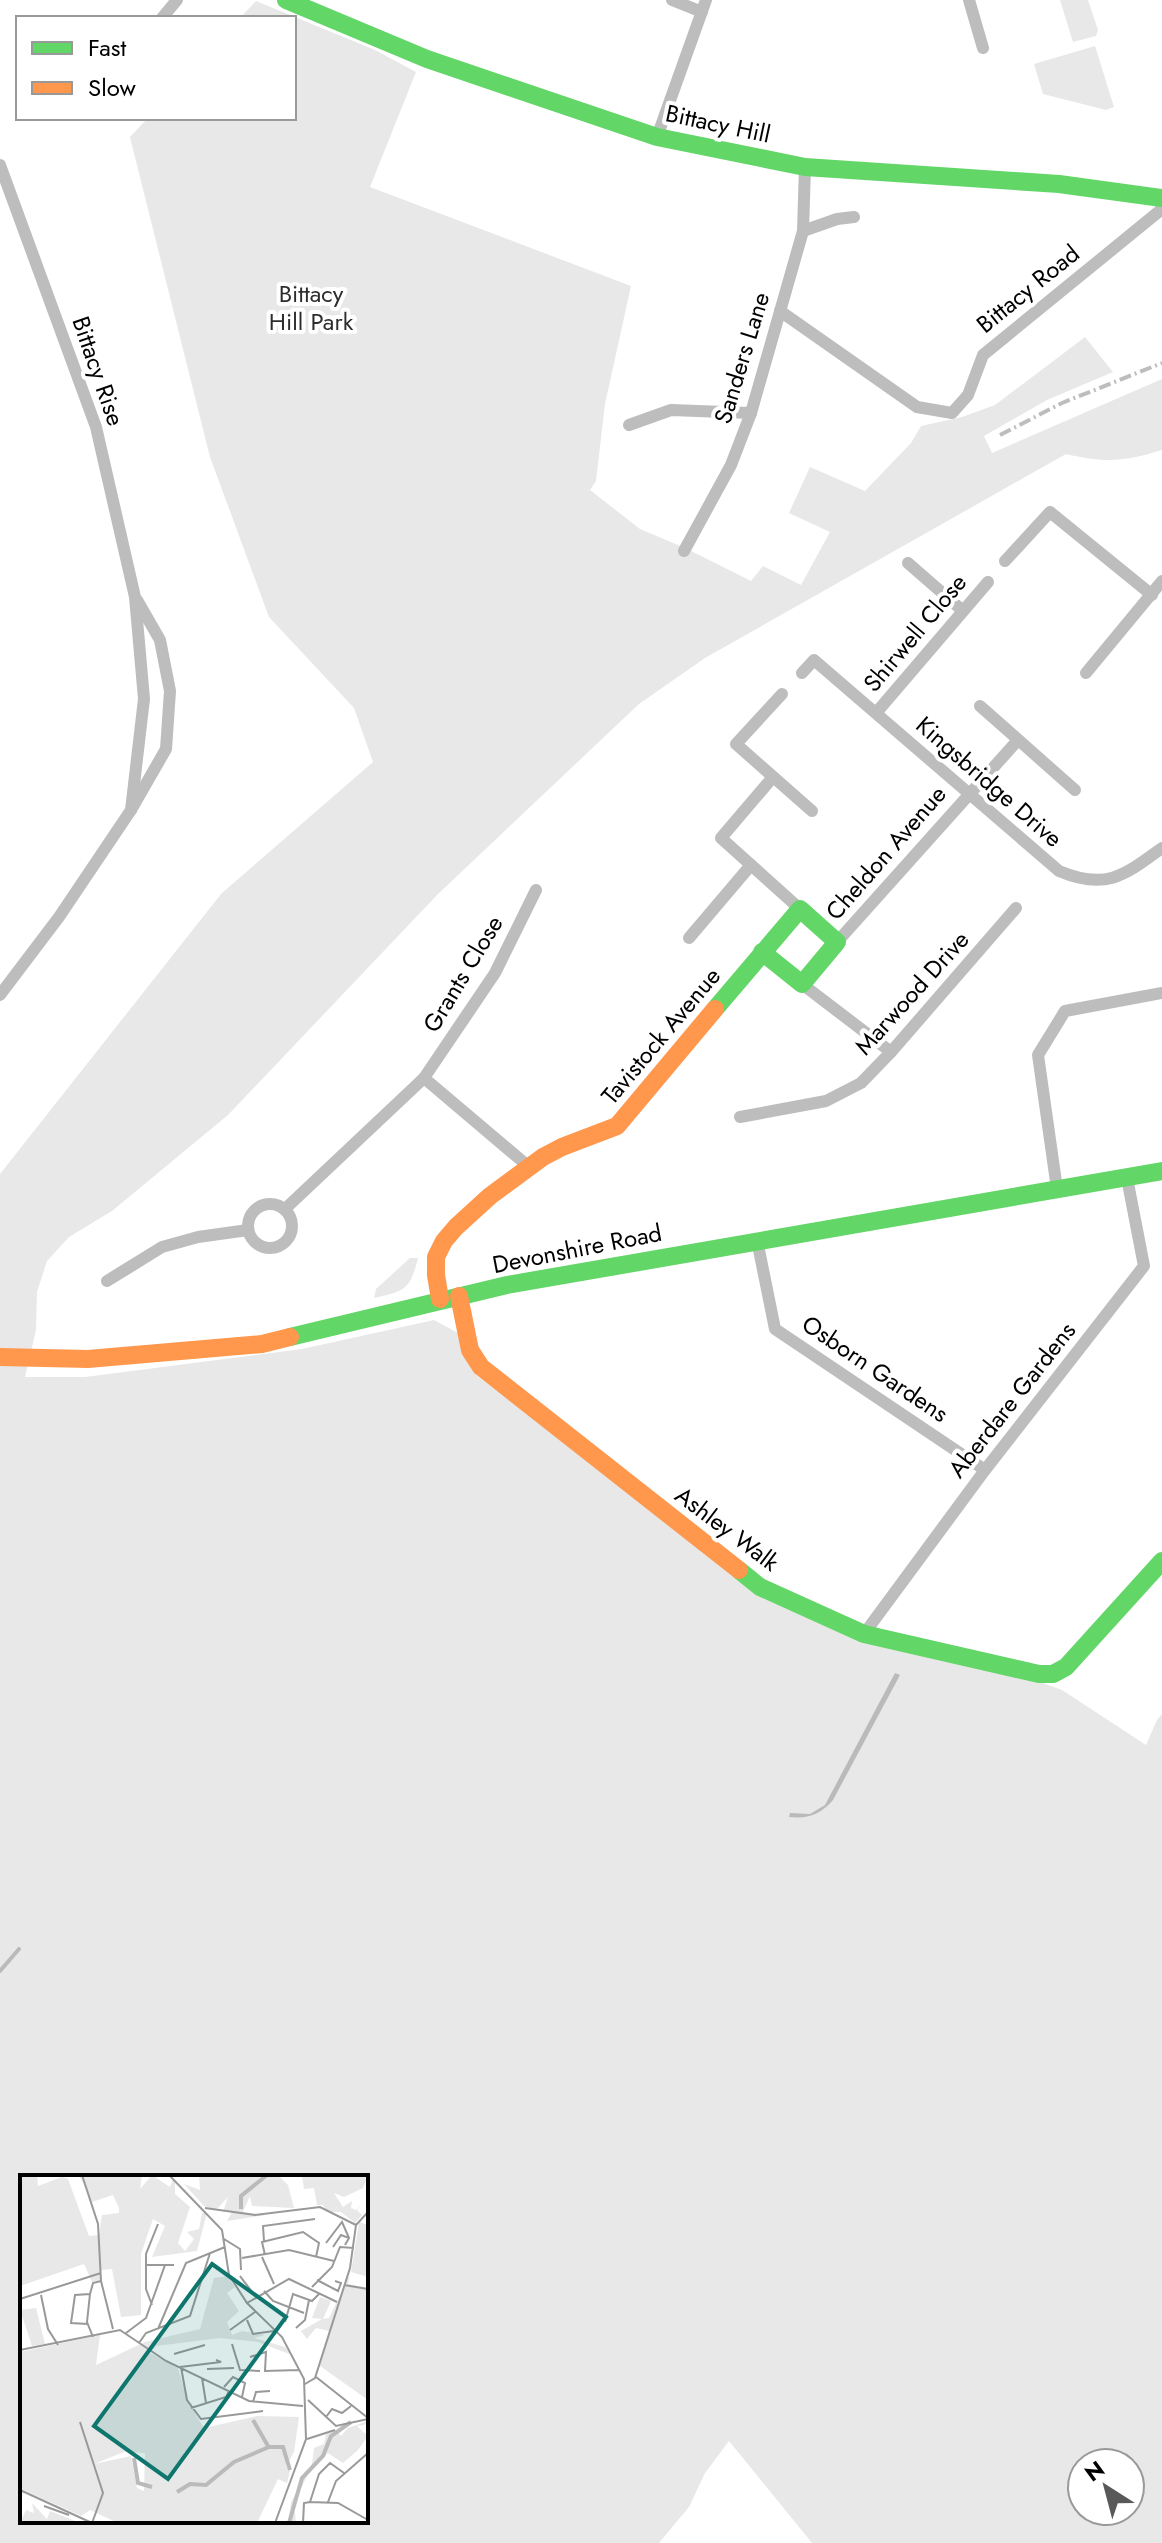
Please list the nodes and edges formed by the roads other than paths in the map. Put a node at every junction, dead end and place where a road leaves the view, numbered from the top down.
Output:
1 (177, 0) edge
2 (286, 0) edge
3 (672, 0) edge
4 (969, 0) edge
5 (704, 6) edge
6 (164, 16) edge
7 (983, 48) dead end
8 (657, 137) junction
9 (0, 165) edge
10 (805, 167) junction
11 (1162, 197) edge
12 (854, 217) dead end
13 (803, 231) junction
14 (780, 311) junction
15 (751, 413) junction
16 (629, 425) dead end
17 (684, 551) dead end
18 (1005, 561) dead end
19 (908, 563) dead end
20 (1162, 581) edge
21 (988, 582) dead end
22 (1152, 595) junction
23 (135, 597) junction
24 (963, 611) junction
25 (802, 673) dead end
26 (1086, 673) dead end
27 (782, 694) dead end
28 (980, 706) dead end
29 (876, 713) junction
30 (1018, 740) junction
31 (773, 777) junction
32 (1075, 790) dead end
33 (968, 793) junction
34 (131, 810) junction
35 (812, 811) dead end
36 (1162, 848) edge
37 (751, 865) junction
38 (536, 890) dead end
39 (1016, 908) dead end
40 (800, 909) junction
41 (689, 938) dead end
42 (837, 942) junction
43 (762, 952) junction
44 (802, 984) junction
45 (1162, 993) edge
46 (0, 995) edge
47 (891, 1052) junction
48 (424, 1078) junction
49 (740, 1117) dead end
50 (528, 1166) junction
51 (1162, 1171) edge
52 (1127, 1178) junction
53 (1057, 1189) junction
54 (285, 1209) junction
55 (248, 1230) junction
56 (757, 1240) junction
57 (107, 1281) dead end
58 (450, 1298) junction
59 (0, 1357) edge
60 (985, 1470) junction
61 (1162, 1561) edge
62 (864, 1634) junction

1 - 6 street
2 - 8 street, Bittacy Hill
3 - 5 street
4 - 7 street
5 - 8 street
8 - 10 street, Bittacy Hill
9 - 23 street, Bittacy Rise
10 - 11 street, Bittacy Hill
10 - 13 street, Sanders Lane
11 - 14 street, Bittacy Road
12 - 13 street
13 - 14 street, Sanders Lane
14 - 15 street, Sanders Lane
15 - 16 street
15 - 17 street, Sanders Lane
18 - 22 street
19 - 24 street
20 - 22 street
21 - 24 street, Shirwell Close
22 - 26 street
23 - 34 street, Bittacy Rise
23 - 34 street, Bittacy Rise
24 - 29 street, Shirwell Close
25 - 29 street, Kingsbridge Drive
27 - 31 street
28 - 30 street
29 - 33 street, Kingsbridge Drive
30 - 32 street
30 - 33 street, Cheldon Avenue
31 - 35 street
31 - 37 street
33 - 36 street, Kingsbridge Drive
33 - 42 street, Cheldon Avenue
34 - 46 street, Bittacy Rise
37 - 40 street
37 - 41 street
38 - 48 street, Grants Close
39 - 47 street, Marwood Drive
40 - 42 street
40 - 43 street, Tavistock Avenue
42 - 44 street
43 - 44 street
43 - 50 street, Tavistock Avenue
44 - 47 street
45 - 53 street
47 - 49 street, Marwood Drive
48 - 50 street
48 - 54 street, Grants Close
50 - 58 street, Tavistock Avenue
51 - 52 street, Devonshire Road
52 - 53 street, Devonshire Road
52 - 60 street, Aberdare Gardens
53 - 56 street, Devonshire Road
54 - 55 street
54 - 55 street
55 - 57 street
56 - 58 street, Devonshire Road
56 - 60 street, Osborn Gardens
58 - 59 street, Devonshire Road
58 - 62 street, Ashley Walk
60 - 62 street, Aberdare Gardens
61 - 62 street, Ashley Walk

